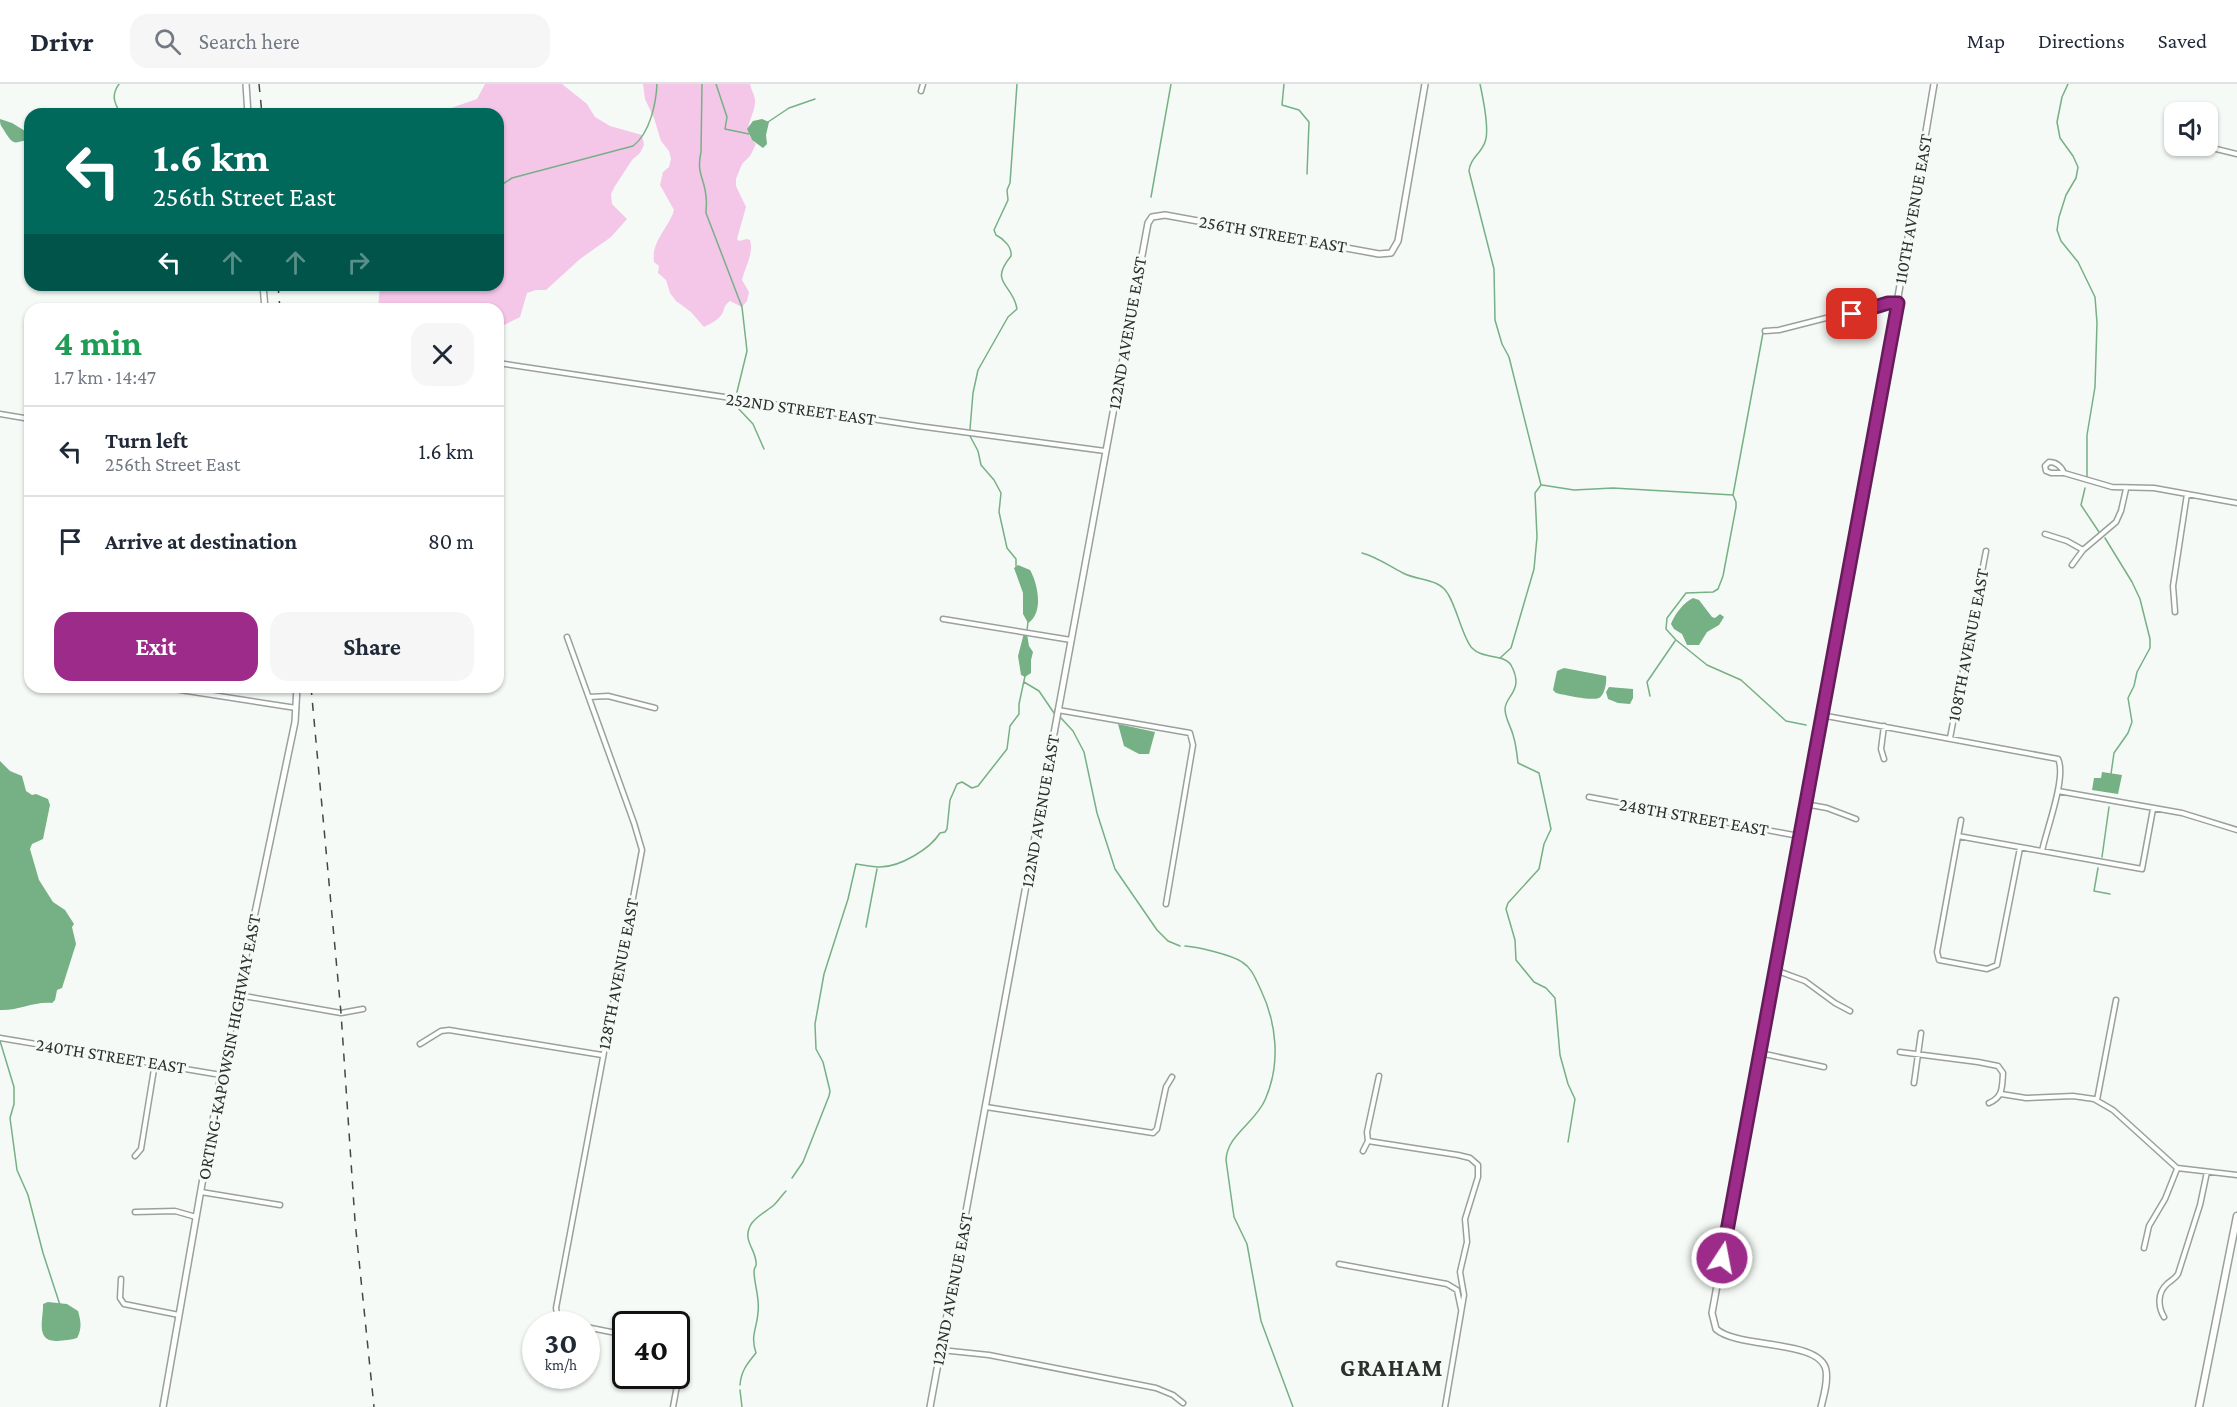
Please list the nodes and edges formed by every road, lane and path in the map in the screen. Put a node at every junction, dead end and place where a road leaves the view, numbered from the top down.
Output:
1 (246, 84) edge
2 (923, 84) edge
3 (1425, 84) edge
4 (1934, 84) edge
5 (921, 92) dead end
6 (248, 108) edge
7 (2218, 149) edge
8 (2237, 154) edge
9 (1152, 217) joint
10 (1898, 303) junction
11 (1765, 331) dead end
12 (504, 364) edge
13 (0, 414) edge
14 (24, 417) edge
15 (1105, 451) junction
16 (2064, 473) junction
17 (2126, 489) junction
18 (2187, 494) junction
19 (2237, 502) edge
20 (2045, 534) dead end
21 (2083, 550) junction
22 (1986, 551) dead end
23 (2072, 565) dead end
24 (2175, 612) dead end
25 (943, 619) dead end
26 (567, 637) dead end
27 (1071, 640) junction
28 (199, 693) edge
29 (297, 693) edge
30 (589, 697) junction
31 (296, 708) junction
32 (655, 708) dead end
33 (1058, 710) junction
34 (1821, 715) junction
35 (1884, 726) junction
36 (1950, 738) junction
37 (1884, 759) dead end
38 (2058, 791) junction
39 (1589, 797) dead end
40 (1805, 804) junction
41 (2153, 808) junction
42 (1857, 819) dead end
43 (1961, 820) dead end
44 (2237, 830) edge
45 (1799, 836) junction
46 (1959, 836) junction
47 (2020, 848) junction
48 (2042, 851) junction
49 (1166, 904) dead end
50 (1775, 970) junction
51 (238, 995) junction
52 (2116, 1000) dead end
53 (363, 1009) dead end
54 (1850, 1011) dead end
55 (1921, 1033) dead end
56 (0, 1038) edge
57 (420, 1044) dead end
58 (1900, 1052) dead end
59 (1760, 1053) junction
60 (1918, 1054) junction
61 (602, 1055) junction
62 (155, 1064) junction
63 (1824, 1067) dead end
64 (221, 1075) junction
65 (1379, 1076) dead end
66 (1172, 1077) dead end
67 (1914, 1083) dead end
68 (2001, 1094) junction
69 (2097, 1100) junction
70 (1989, 1103) dead end
71 (986, 1107) junction
72 (1368, 1141) junction
73 (1363, 1151) dead end
74 (135, 1156) dead end
75 (2177, 1168) junction
76 (2207, 1172) junction
77 (2237, 1175) edge
78 (201, 1192) junction
79 (280, 1205) dead end
80 (135, 1212) dead end
81 (2237, 1216) edge
82 (196, 1217) junction
83 (2144, 1248) dead end
84 (1339, 1264) dead end
85 (121, 1279) dead end
86 (1462, 1310) junction
87 (557, 1311) edge
88 (179, 1315) junction
89 (2164, 1317) dead end
90 (941, 1350) junction
91 (677, 1389) edge
92 (1183, 1403) dead end
93 (163, 1407) edge
94 (674, 1407) edge
95 (930, 1407) edge
96 (1445, 1407) edge
97 (1821, 1407) edge
98 (2199, 1407) edge

1 - 6 street
2 - 5 street
3 - 9 street, 256TH STREET EAST
4 - 10 street, 110TH AVENUE EAST
7 - 8 street
9 - 15 street, 122ND AVENUE EAST
10 - 11 street
10 - 34 street, 110TH AVENUE EAST
12 - 15 street, 252ND STREET EAST
13 - 14 street
15 - 27 street, 122ND AVENUE EAST
16 - 16 street
16 - 17 street
17 - 18 street
17 - 21 street
18 - 19 street
18 - 24 street
20 - 21 street
21 - 23 street
22 - 36 street, 108TH AVENUE EAST
25 - 27 street
26 - 30 street, 128TH AVENUE EAST
27 - 33 street, 122ND AVENUE EAST
28 - 31 street
29 - 31 street, ORTING-KAPOWSIN HIGHWAY EAST
30 - 32 street
30 - 61 street, 128TH AVENUE EAST
31 - 51 street, ORTING-KAPOWSIN HIGHWAY EAST
33 - 49 street
33 - 71 street, 122ND AVENUE EAST
34 - 35 street
34 - 40 street, 110TH AVENUE EAST
35 - 36 street
35 - 37 street
36 - 38 street
38 - 41 street
38 - 48 street
39 - 45 street, 248TH STREET EAST
40 - 42 street
40 - 45 street, 110TH AVENUE EAST
41 - 44 street
41 - 48 street
43 - 46 street
45 - 50 street, 110TH AVENUE EAST
46 - 47 street
46 - 47 street
47 - 48 street
50 - 54 street
50 - 59 street, 110TH AVENUE EAST
51 - 53 street
51 - 64 street, ORTING-KAPOWSIN HIGHWAY EAST
52 - 69 street
55 - 60 street
56 - 62 street, 240TH STREET EAST
57 - 61 street
58 - 60 street
59 - 63 street
59 - 97 street, 110TH AVENUE EAST
60 - 67 street
60 - 68 street
61 - 87 street, 128TH AVENUE EAST
62 - 64 street, 240TH STREET EAST
62 - 74 street
64 - 78 street, ORTING-KAPOWSIN HIGHWAY EAST
65 - 72 street
66 - 71 street
68 - 69 street
68 - 70 street
69 - 75 street
71 - 90 street, 122ND AVENUE EAST
72 - 73 street
72 - 86 street
75 - 76 street
75 - 83 street
76 - 77 street
76 - 89 street
78 - 79 street
78 - 82 street, ORTING-KAPOWSIN HIGHWAY EAST
80 - 82 street
81 - 98 main road
82 - 88 street, ORTING-KAPOWSIN HIGHWAY EAST
84 - 86 street
85 - 88 street
86 - 96 street
88 - 93 street, ORTING-KAPOWSIN HIGHWAY EAST
90 - 92 street
90 - 95 street, 122ND AVENUE EAST
91 - 94 street

